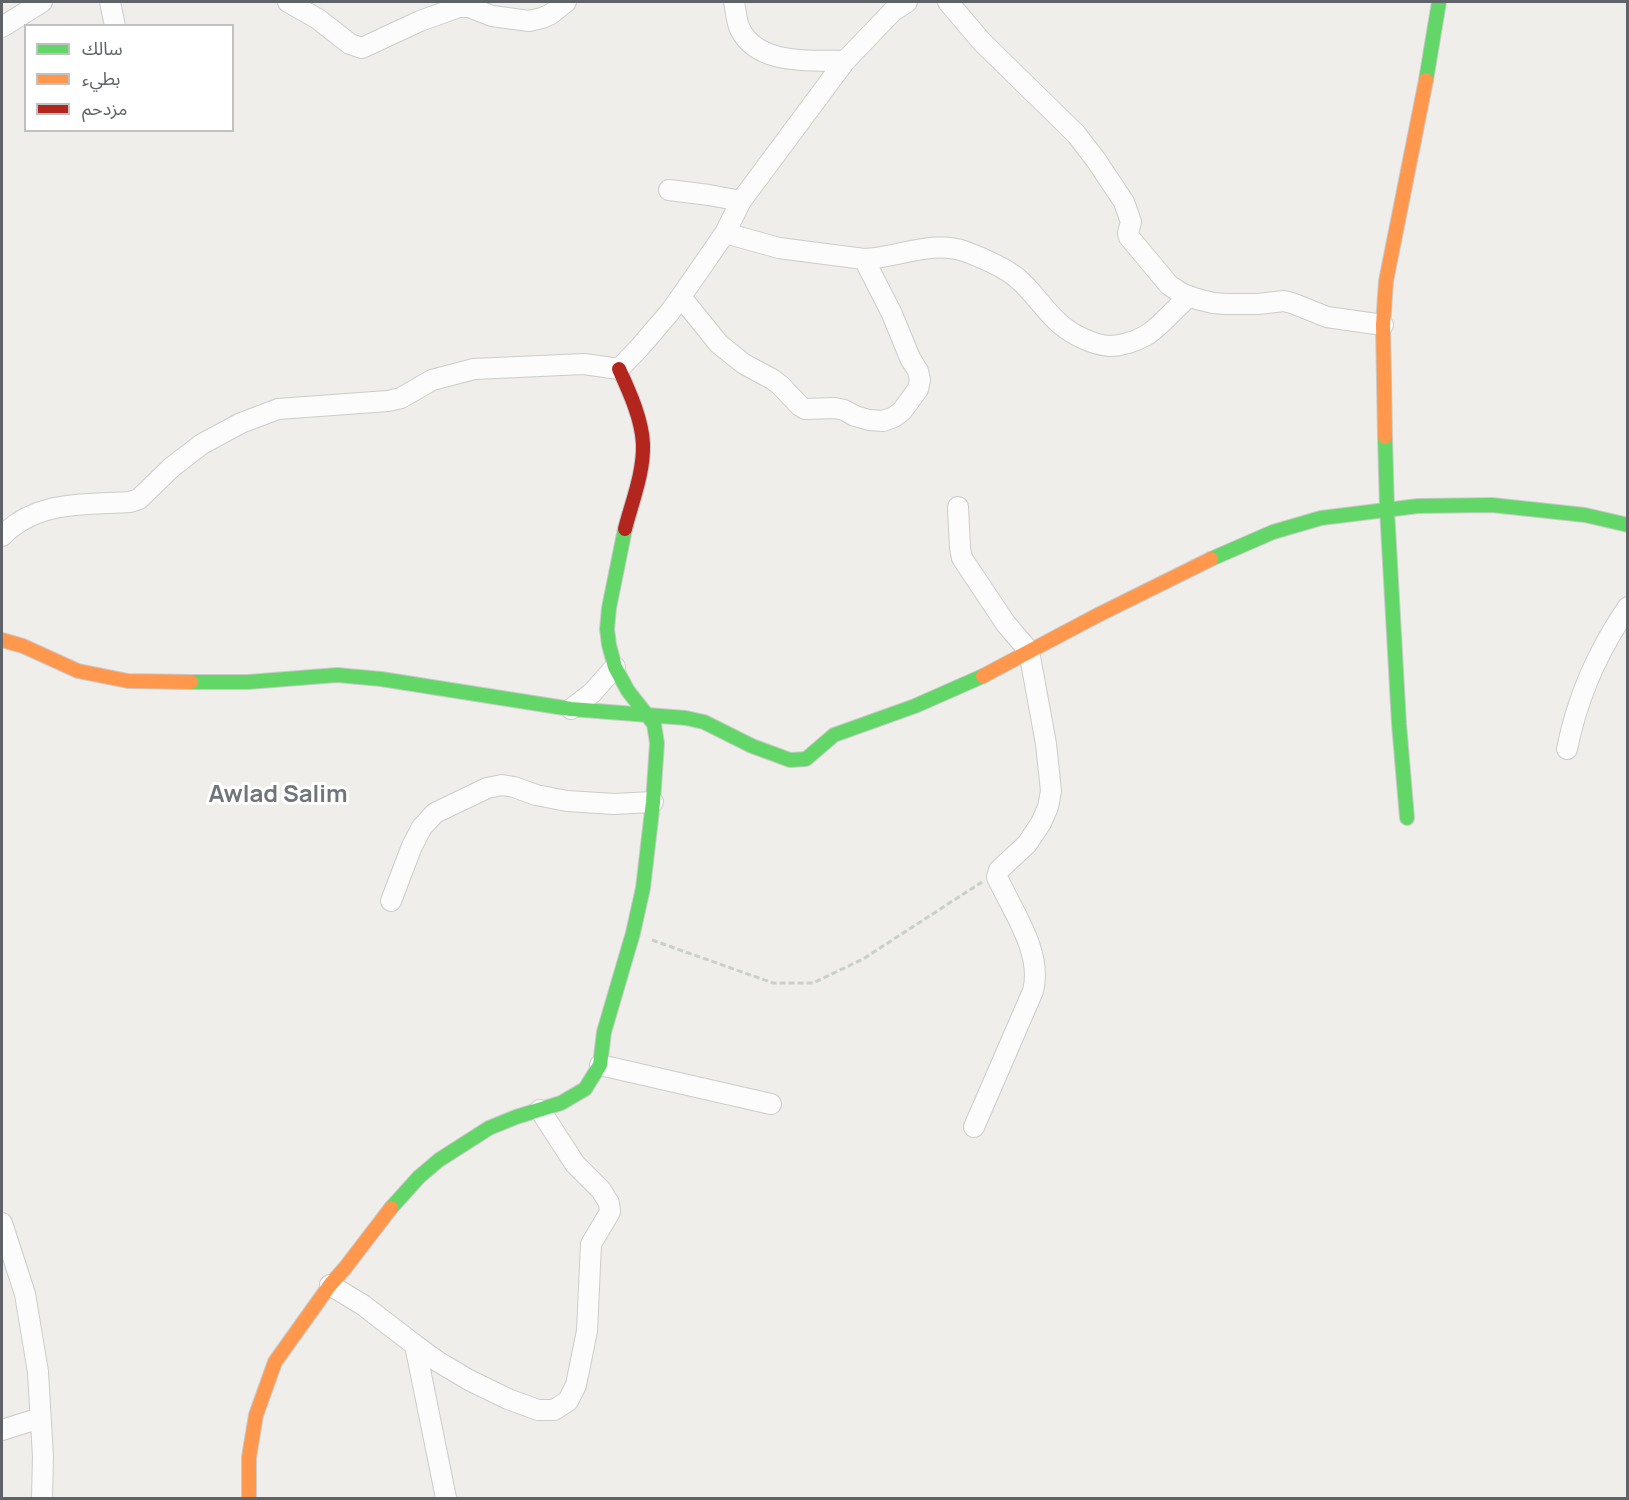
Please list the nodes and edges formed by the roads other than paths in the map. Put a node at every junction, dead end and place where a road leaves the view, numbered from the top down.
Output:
1 (42, 2) edge
2 (110, 2) edge
3 (288, 2) edge
4 (566, 2) edge
5 (734, 2) edge
6 (907, 2) edge
7 (948, 2) edge
8 (1439, 2) edge
9 (115, 24) edge
10 (2, 27) edge
11 (845, 61) junction
12 (669, 190) dead end
13 (741, 201) junction
14 (725, 233) junction
15 (864, 259) junction
16 (1189, 296) junction
17 (681, 297) junction
18 (1383, 326) junction
19 (619, 369) junction
20 (958, 507) dead end
21 (1387, 509) junction
22 (1628, 525) edge
23 (2, 536) edge
24 (1628, 607) edge
25 (2, 640) edge
26 (1029, 651) junction
27 (615, 667) junction
28 (571, 709) junction
29 (646, 715) junction
30 (1567, 749) dead end
31 (653, 802) junction
32 (1407, 818) dead end
33 (391, 901) dead end
34 (600, 1065) junction
35 (771, 1104) dead end
36 (540, 1110) junction
37 (974, 1127) dead end
38 (2, 1223) edge
39 (330, 1286) junction
40 (415, 1345) junction
41 (40, 1418) junction
42 (2, 1430) edge
43 (42, 1498) edge
44 (249, 1498) edge
45 (446, 1498) edge

1 - 10 street
2 - 9 street
3 - 4 street
5 - 11 street
6 - 11 street
7 - 16 street
8 - 18 street
11 - 13 street
12 - 13 street
13 - 14 street
14 - 15 street
14 - 17 street
15 - 16 street
15 - 17 street
16 - 18 street
17 - 19 street
18 - 21 street
19 - 23 street
19 - 27 street
20 - 26 street
21 - 22 street
21 - 26 street
21 - 32 street
24 - 30 street
25 - 28 street
26 - 29 street
26 - 37 street
27 - 28 street
27 - 29 street
28 - 29 street
29 - 31 street
31 - 33 street
31 - 34 street
34 - 35 street
34 - 36 street
36 - 39 street
36 - 40 street
38 - 41 street
39 - 40 street
39 - 44 street
40 - 45 street
41 - 42 street
41 - 43 street

